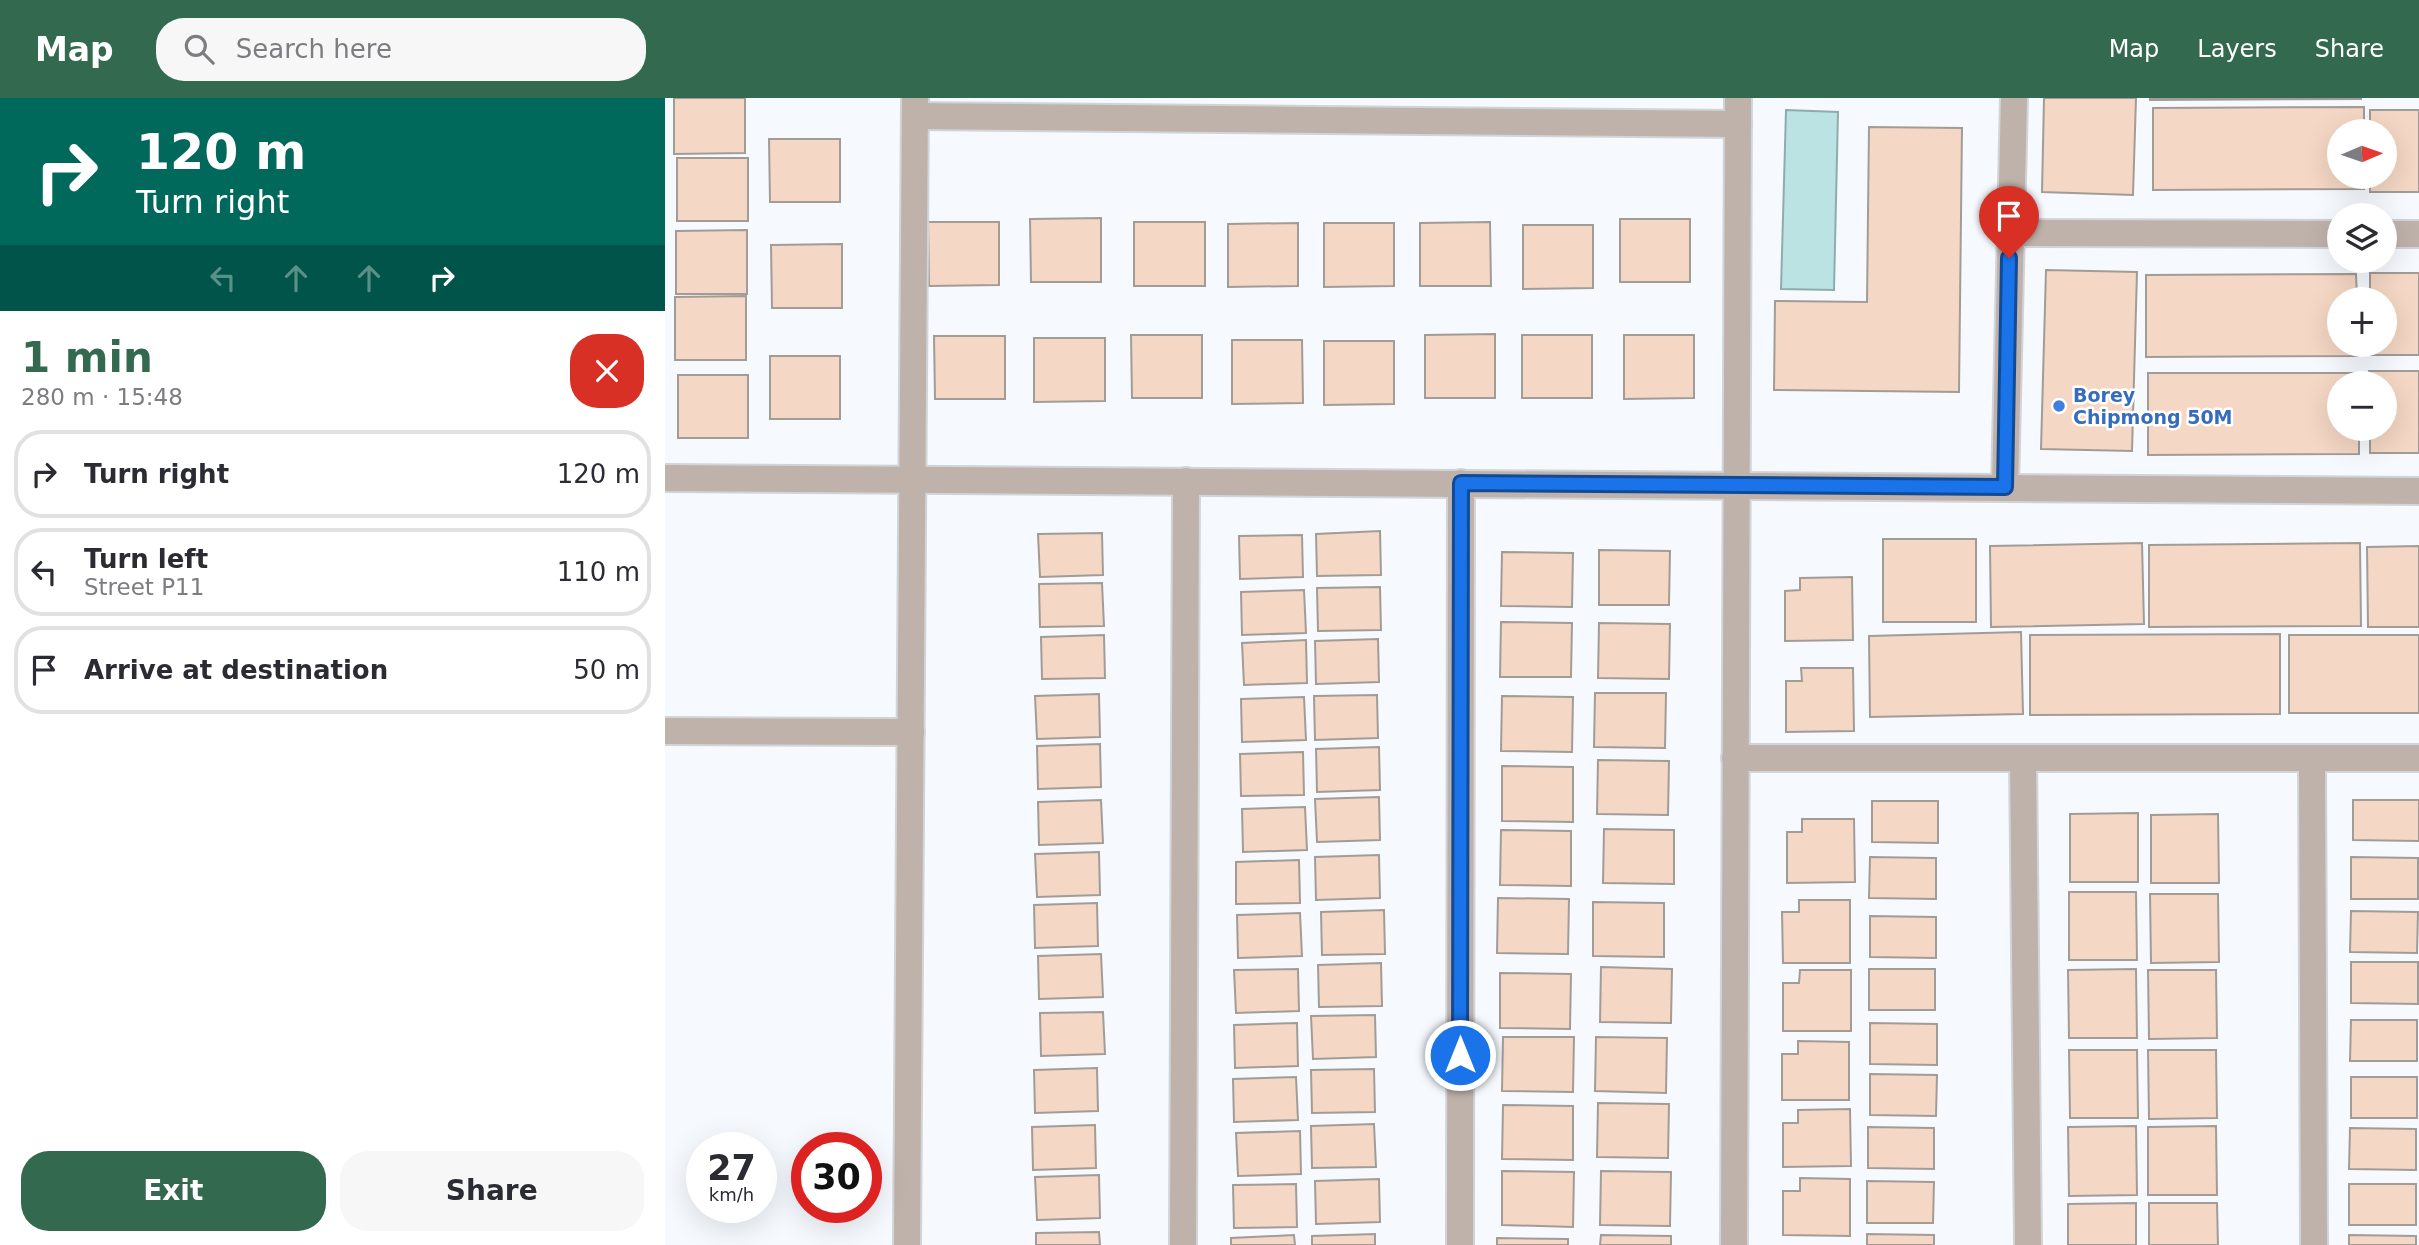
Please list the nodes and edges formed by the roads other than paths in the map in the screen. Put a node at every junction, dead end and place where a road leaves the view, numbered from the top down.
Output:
1 (2014, 98) edge
2 (915, 107) edge
3 (1738, 111) edge
4 (2010, 233) junction
5 (2327, 234) edge
6 (2397, 234) edge
7 (2419, 234) edge
8 (665, 478) edge
9 (913, 480) junction
10 (1186, 481) junction
11 (1461, 483) junction
12 (1736, 485) junction
13 (2005, 487) junction
14 (2419, 491) edge
15 (665, 731) edge
16 (911, 732) junction
17 (1735, 758) junction
18 (2023, 758) junction
19 (2312, 758) junction
20 (2419, 758) edge
21 (907, 1245) edge
22 (1183, 1245) edge
23 (1460, 1245) edge
24 (1734, 1245) edge
25 (2028, 1245) edge
26 (2313, 1245) edge

1 - 4 street
2 - 3 street
2 - 9 street
3 - 12 street
4 - 5 street
4 - 13 street
6 - 7 street
8 - 9 street
9 - 10 street
9 - 16 street
10 - 11 street
10 - 22 street
11 - 12 street
11 - 23 street
12 - 13 street
12 - 17 street
13 - 14 street
15 - 16 street
16 - 21 street
17 - 18 street
17 - 24 street
18 - 19 street
18 - 25 street
19 - 20 street
19 - 26 street

